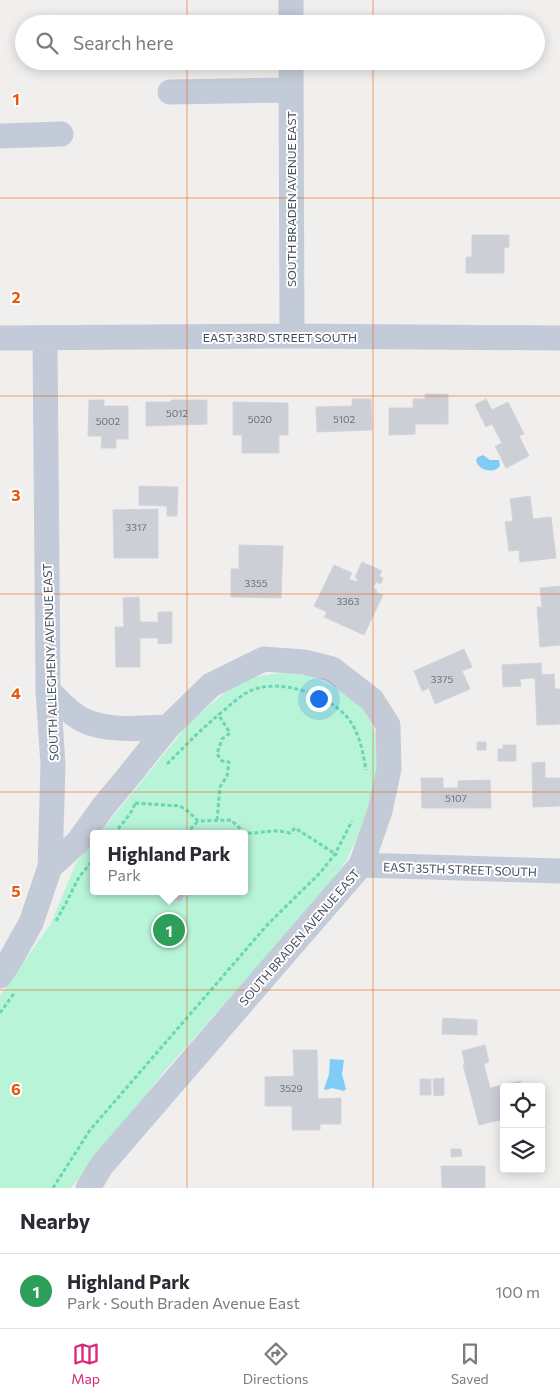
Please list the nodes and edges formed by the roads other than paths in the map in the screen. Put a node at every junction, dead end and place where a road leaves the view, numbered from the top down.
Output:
1 (291, 0) edge
2 (291, 15) edge
3 (291, 70) edge
4 (291, 90) junction
5 (170, 92) dead end
6 (61, 134) dead end
7 (0, 136) edge
8 (292, 336) junction
9 (0, 338) edge
10 (45, 338) junction
11 (560, 338) edge
12 (48, 690) junction
13 (168, 727) junction
14 (360, 865) junction
15 (50, 867) junction
16 (560, 872) edge
17 (0, 976) edge
18 (88, 1188) edge

1 - 2 street
3 - 4 street, SOUTH BRADEN AVENUE EAST
4 - 5 street
4 - 8 street, SOUTH BRADEN AVENUE EAST
6 - 7 street
8 - 10 street, EAST 33RD STREET SOUTH
8 - 11 street, EAST 33RD STREET SOUTH
9 - 10 street, EAST 33RD STREET SOUTH
10 - 12 street, SOUTH ALLEGHENY AVENUE EAST
12 - 13 street
12 - 15 street, SOUTH ALLEGHENY AVENUE EAST
13 - 14 street, SOUTH BRADEN AVENUE EAST
13 - 15 street, SOUTH BRADEN AVENUE EAST
14 - 16 street, EAST 35TH STREET SOUTH
14 - 18 street, SOUTH BRADEN AVENUE EAST
15 - 17 street, SOUTH ALLEGHENY AVENUE EAST

